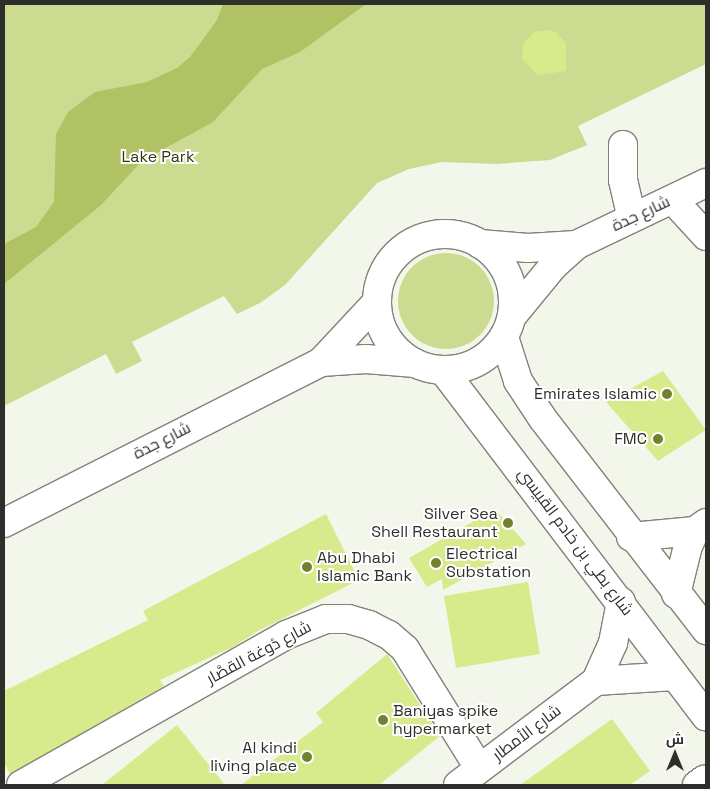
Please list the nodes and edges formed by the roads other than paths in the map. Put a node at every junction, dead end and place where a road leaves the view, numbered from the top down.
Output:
1 (623, 145) dead end
2 (706, 183) edge
3 (673, 200) junction
4 (632, 218) junction
5 (706, 236) edge
6 (480, 244) junction
7 (576, 245) junction
8 (376, 303) junction
9 (508, 326) junction
10 (321, 362) junction
11 (414, 364) junction
12 (443, 370) junction
13 (4, 523) edge
14 (701, 527) edge
15 (631, 537) junction
16 (676, 594) junction
17 (621, 602) junction
18 (706, 630) edge
19 (675, 676) junction
20 (596, 681) junction
21 (706, 716) edge
22 (478, 768) junction
23 (21, 785) edge
24 (458, 785) edge

1 - 4 street
2 - 3 street, شارع جدة
3 - 4 street, شارع جدة
3 - 5 street
4 - 7 street, شارع جدة
6 - 7 street, شارع جدة
6 - 8 street
6 - 9 street
7 - 9 street, شارع جدة
8 - 10 street, شارع جدة
8 - 11 street
9 - 12 street
9 - 15 street
10 - 11 street, شارع جدة
10 - 13 street, شارع جدة
11 - 12 street
12 - 17 street, شارع بطي بن خادم القبيسي
14 - 15 street
14 - 16 street
15 - 16 street
16 - 18 street
17 - 19 street, شارع بطي بن خادم القبيسي
17 - 20 street, شارع الأمطار
19 - 20 street
19 - 21 street, شارع بطي بن خادم القبيسي
20 - 22 street, شارع الأمطار
22 - 23 street, شارع دُوغة القصَّار
22 - 24 street, شارع الأمطار

